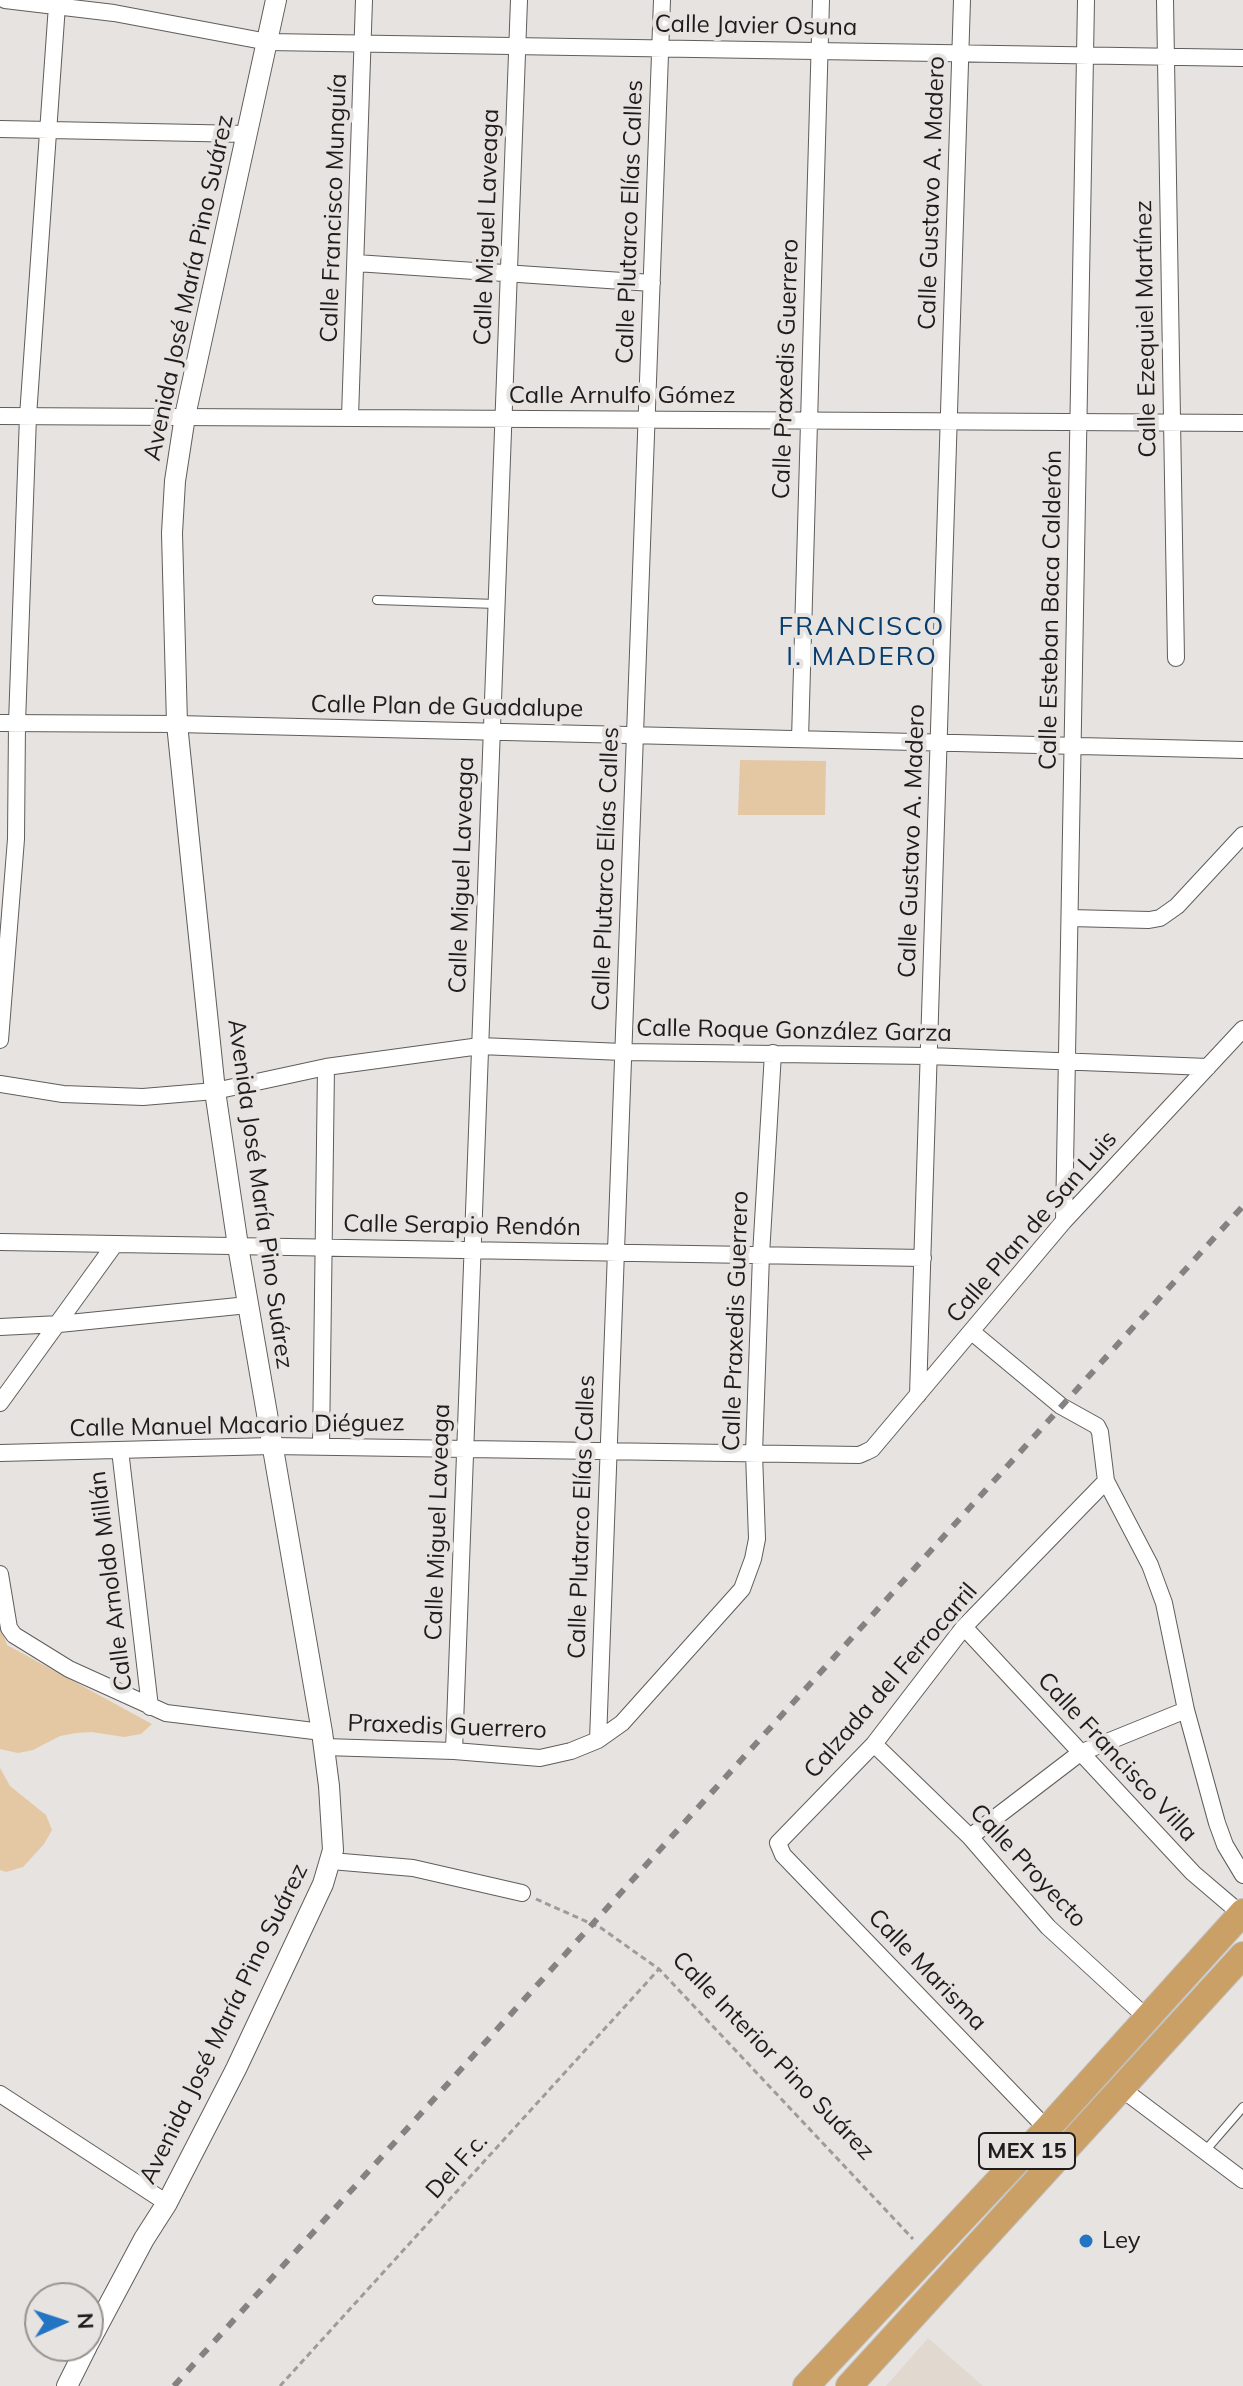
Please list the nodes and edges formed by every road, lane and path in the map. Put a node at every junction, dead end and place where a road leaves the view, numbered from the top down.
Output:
1 (5, 0) edge
2 (276, 0) edge
3 (364, 0) edge
4 (519, 0) edge
5 (662, 0) edge
6 (821, 0) edge
7 (962, 0) edge
8 (1086, 0) edge
9 (1165, 0) edge
10 (57, 5) junction
11 (115, 6) edge
12 (268, 42) junction
13 (363, 43) junction
14 (517, 46) junction
15 (661, 48) junction
16 (819, 51) junction
17 (960, 53) junction
18 (1085, 55) junction
19 (1166, 56) junction
20 (1243, 58) edge
21 (0, 129) edge
22 (47, 131) junction
23 (247, 134) junction
24 (356, 263) junction
25 (509, 272) junction
26 (652, 283) junction
27 (0, 416) edge
28 (28, 416) junction
29 (185, 416) junction
30 (350, 417) junction
31 (503, 419) junction
32 (647, 420) junction
33 (809, 421) junction
34 (949, 422) junction
35 (1079, 422) junction
36 (1172, 423) junction
37 (1243, 423) edge
38 (377, 600) dead end
39 (496, 604) junction
40 (1176, 658) dead end
41 (9, 723) edge
42 (177, 724) junction
43 (492, 732) junction
44 (635, 735) junction
45 (800, 739) junction
46 (939, 743) junction
47 (1073, 746) junction
48 (1243, 750) edge
49 (1243, 835) edge
50 (8, 839) edge
51 (1070, 918) junction
52 (3, 956) edge
53 (1243, 1029) edge
54 (0, 1040) edge
55 (480, 1046) junction
56 (623, 1052) junction
57 (773, 1053) junction
58 (929, 1056) junction
59 (1067, 1061) junction
60 (326, 1067) junction
61 (1208, 1067) junction
62 (0, 1084) edge
63 (215, 1091) junction
64 (1064, 1221) junction
65 (0, 1242) edge
66 (115, 1244) junction
67 (238, 1246) junction
68 (324, 1248) junction
69 (472, 1250) junction
70 (616, 1253) junction
71 (761, 1255) junction
72 (923, 1258) junction
73 (248, 1305) junction
74 (59, 1324) junction
75 (0, 1327) edge
76 (972, 1332) junction
77 (918, 1395) junction
78 (0, 1403) edge
79 (272, 1446) junction
80 (321, 1446) junction
81 (465, 1449) junction
82 (120, 1450) junction
83 (609, 1451) junction
84 (0, 1453) edge
85 (754, 1453) junction
86 (859, 1455) joint
87 (1106, 1481) junction
88 (0, 1574) edge
89 (742, 1589) joint
90 (964, 1627) junction
91 (150, 1707) junction
92 (1186, 1710) junction
93 (598, 1740) junction
94 (874, 1744) junction
95 (323, 1747) junction
96 (454, 1751) junction
97 (1080, 1753) junction
98 (970, 1837) junction
99 (778, 1843) joint
100 (331, 1861) junction
101 (1243, 1875) edge
102 (522, 1893) joint
103 (1242, 1913) edge
104 (1243, 1955) edge
105 (659, 1969) junction
106 (1148, 2019) junction
107 (1122, 2089) junction
108 (0, 2094) edge
109 (1243, 2107) edge
110 (1047, 2129) junction
111 (1205, 2151) junction
112 (1241, 2176) edge
113 (167, 2203) junction
114 (929, 2256) junction
115 (104, 2313) edge
116 (79, 2362) edge
117 (67, 2386) edge
118 (280, 2386) edge
119 (806, 2386) edge
120 (849, 2386) edge

1 - 10 street, Calle Javier Osuna
2 - 12 street, Avenida José María Pino Suárez
3 - 13 street, Calle Francisco Munguía
4 - 14 street, Calle Miguel Laveaga
5 - 15 street, Calle Plutarco Elías Calles
6 - 16 street, Calle Praxedis Guerrero
7 - 17 street, Calle Gustavo A. Madero
8 - 18 street, Calle Esteban Baca Calderón
9 - 19 street, Calle Ezequiel Martínez
10 - 11 street, Calle Javier Osuna
10 - 22 street
11 - 12 street, Calle Javier Osuna
12 - 13 street, Calle Javier Osuna
12 - 23 street, Avenida José María Pino Suárez
13 - 14 street, Calle Javier Osuna
13 - 24 street, Calle Francisco Munguía
14 - 15 street, Calle Javier Osuna
14 - 25 street, Calle Miguel Laveaga
15 - 16 street, Calle Javier Osuna
15 - 26 street, Calle Plutarco Elías Calles
16 - 17 street, Calle Javier Osuna
16 - 33 street, Calle Praxedis Guerrero
17 - 18 street, Calle Javier Osuna
17 - 34 street, Calle Gustavo A. Madero
18 - 19 street, Calle Javier Osuna
18 - 35 street, Calle Esteban Baca Calderón
19 - 20 street, Calle Javier Osuna
19 - 36 street, Calle Ezequiel Martínez
21 - 22 street
22 - 23 street
22 - 28 street
23 - 29 street, Avenida José María Pino Suárez
24 - 25 street
24 - 30 street, Calle Francisco Munguía
25 - 26 street
25 - 31 street, Calle Miguel Laveaga
26 - 32 street, Calle Plutarco Elías Calles
27 - 28 street, Calle Arnulfo Gómez
28 - 29 street, Calle Arnulfo Gómez
28 - 41 street
29 - 30 street, Calle Arnulfo Gómez
29 - 42 street, Avenida José María Pino Suárez
30 - 31 street, Calle Arnulfo Gómez
31 - 32 street, Calle Arnulfo Gómez
31 - 39 street, Calle Miguel Laveaga
32 - 33 street, Calle Arnulfo Gómez
32 - 44 street, Calle Plutarco Elías Calles
33 - 34 street, Calle Arnulfo Gómez
33 - 45 street, Calle Praxedis Guerrero
34 - 35 street, Calle Arnulfo Gómez
34 - 46 street, Calle Gustavo A. Madero
35 - 36 street, Calle Arnulfo Gómez
35 - 47 street, Calle Esteban Baca Calderón
36 - 37 street, Calle Arnulfo Gómez
36 - 40 street, Calle Ezequiel Martínez
38 - 39 lane
39 - 43 street, Calle Miguel Laveaga
41 - 42 street, Calle Plan de Guadalupe
41 - 50 street
42 - 43 street, Calle Plan de Guadalupe
42 - 63 street, Avenida José María Pino Suárez
43 - 44 street, Calle Plan de Guadalupe
43 - 55 street, Calle Miguel Laveaga
44 - 45 street, Calle Plan de Guadalupe
44 - 56 street, Calle Plutarco Elías Calles
45 - 46 street, Calle Plan de Guadalupe
46 - 47 street, Calle Plan de Guadalupe
46 - 58 street, Calle Gustavo A. Madero
47 - 48 street, Calle Plan de Guadalupe
47 - 51 street, Calle Esteban Baca Calderón
49 - 51 street
50 - 52 street
51 - 59 street, Calle Esteban Baca Calderón
52 - 54 street
53 - 61 street, Calle Plan de San Luis
55 - 56 street, Calle Roque González Garza
55 - 60 street, Calle Roque González Garza
55 - 69 street, Calle Miguel Laveaga
56 - 57 street, Calle Roque González Garza
56 - 70 street, Calle Plutarco Elías Calles
57 - 58 street, Calle Roque González Garza
57 - 71 street, Calle Praxedis Guerrero
58 - 59 street, Calle Roque González Garza
58 - 72 street, Calle Gustavo A. Madero
59 - 61 street, Calle Roque González Garza
59 - 64 street, Calle Esteban Baca Calderón
60 - 63 street, Calle Roque González Garza
60 - 68 street
61 - 64 street, Calle Plan de San Luis
62 - 63 street, Calle Roque González Garza
63 - 67 street, Avenida José María Pino Suárez
64 - 76 street, Calle Plan de San Luis
65 - 66 street, Calle Serapio Rendón
66 - 67 street, Calle Serapio Rendón
66 - 74 street
67 - 68 street, Calle Serapio Rendón
67 - 73 street, Avenida José María Pino Suárez
68 - 69 street, Calle Serapio Rendón
68 - 80 street
69 - 70 street, Calle Serapio Rendón
69 - 81 street, Calle Miguel Laveaga
70 - 71 street, Calle Serapio Rendón
70 - 83 street, Calle Plutarco Elías Calles
71 - 72 street, Calle Serapio Rendón
71 - 85 street, Calle Praxedis Guerrero
72 - 77 street, Calle Gustavo A. Madero
73 - 74 street
73 - 79 street, Avenida José María Pino Suárez
74 - 75 street
74 - 78 street
76 - 77 street, Calle Plan de San Luis
76 - 87 street
77 - 86 street, Calle Plan de San Luis
79 - 80 street, Calle Manuel Macario Diéguez
79 - 82 street, Calle Manuel Macario Diéguez
79 - 95 street, Avenida José María Pino Suárez
80 - 81 street, Calle Manuel Macario Diéguez
81 - 83 street, Calle Manuel Macario Diéguez
81 - 96 street, Calle Miguel Laveaga
82 - 84 street, Calle Manuel Macario Diéguez
82 - 91 street, Calle Arnoldo Millán
83 - 85 street, Calle Manuel Macario Diéguez
83 - 93 street, Calle Plutarco Elías Calles
85 - 86 street, Calle Manuel Macario Diéguez
85 - 89 street, Calle Praxedis Guerrero
87 - 90 street, Calzada del Ferrocarril
87 - 92 street
88 - 91 street, Praxedis Guerrero
89 - 93 street, Praxedis Guerrero
90 - 94 street, Calzada del Ferrocarril
90 - 97 street, Calle Francisco Villa
91 - 95 street, Praxedis Guerrero
92 - 97 street
92 - 101 street
93 - 96 street, Praxedis Guerrero
94 - 98 street, Calle Proyecto
94 - 99 street, Calzada del Ferrocarril
95 - 96 street, Praxedis Guerrero
95 - 100 street, Avenida José María Pino Suárez
97 - 98 street
97 - 103 street, Calle Francisco Villa
98 - 106 street, Calle Proyecto
99 - 110 street, Calle Marisma
100 - 102 street
100 - 113 street, Avenida José María Pino Suárez
102 - 105 path, Calle Interior Pino Suárez
103 - 106 highway, MEX 15
104 - 107 highway, MEX 15
105 - 114 path, Calle Interior Pino Suárez
105 - 118 path, Del F.c.
106 - 110 highway, MEX 15
107 - 111 street
107 - 120 highway, MEX 15
108 - 113 street
109 - 111 lane
110 - 114 highway, MEX 15
111 - 112 street
113 - 115 street, Avenida José María Pino Suárez
114 - 119 highway, MEX 15
116 - 117 street, Avenida José María Pino Suárez

